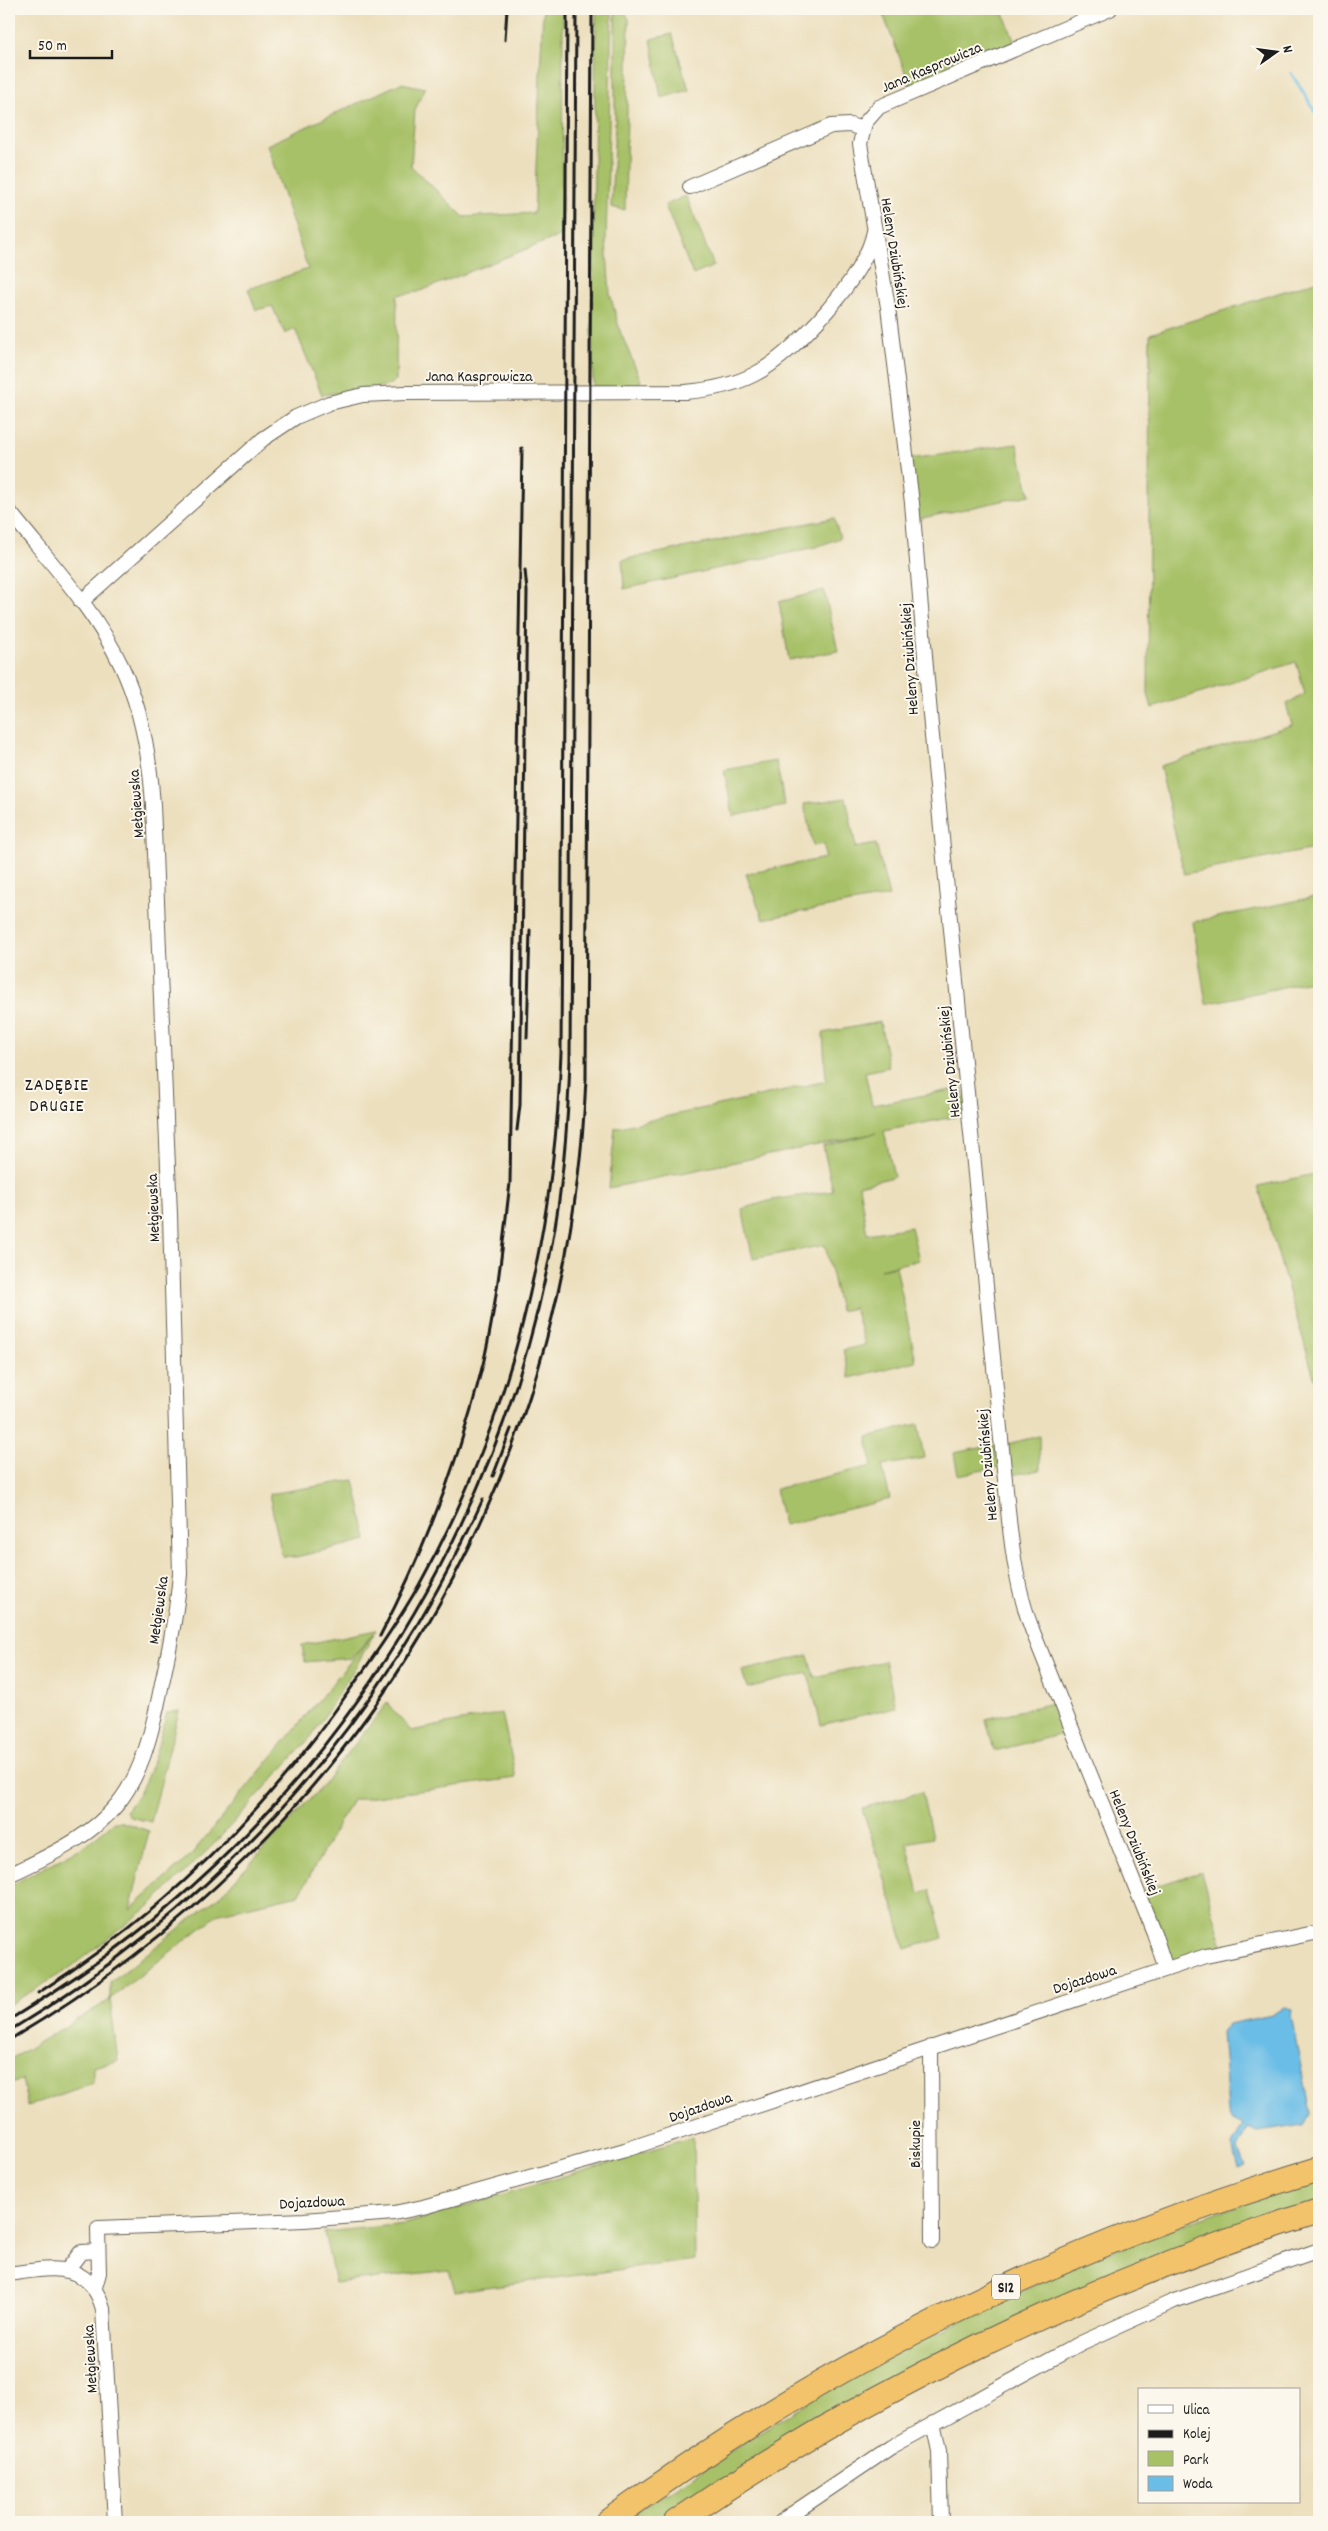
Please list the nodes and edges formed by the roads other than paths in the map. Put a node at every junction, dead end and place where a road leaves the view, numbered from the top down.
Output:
1 (1110, 9) edge
2 (862, 129) junction
3 (690, 187) dead end
4 (874, 230) junction
5 (856, 273) junction
6 (885, 286) junction
7 (9, 511) edge
8 (81, 602) junction
9 (9, 1875) edge
10 (1319, 1932) edge
11 (1166, 1969) junction
12 (931, 2047) junction
13 (1319, 2168) edge
14 (1319, 2210) edge
15 (932, 2241) dead end
16 (1319, 2250) edge
17 (98, 2251) junction
18 (67, 2270) junction
19 (9, 2274) edge
20 (95, 2287) junction
21 (933, 2423) junction
22 (115, 2522) edge
23 (608, 2522) edge
24 (676, 2522) edge
25 (780, 2522) edge
26 (941, 2522) edge

1 - 2 street, Jana Kasprowicza
2 - 3 street
2 - 4 street, Heleny Dziubińskiej
4 - 5 street, Jana Kasprowicza
4 - 6 street, Heleny Dziubińskiej
5 - 6 street
5 - 8 street, Jana Kasprowicza
6 - 11 street, Heleny Dziubińskiej
7 - 8 street, Mełgiewska
8 - 9 street, Mełgiewska
10 - 11 street, Dojazdowa
11 - 12 street, Dojazdowa
12 - 15 street, Biskupie
12 - 17 street, Dojazdowa
13 - 23 highway, S12
14 - 24 highway
16 - 21 street
17 - 18 street
17 - 20 street
18 - 19 street
18 - 20 street
20 - 22 street, Mełgiewska
21 - 25 street
21 - 26 street

